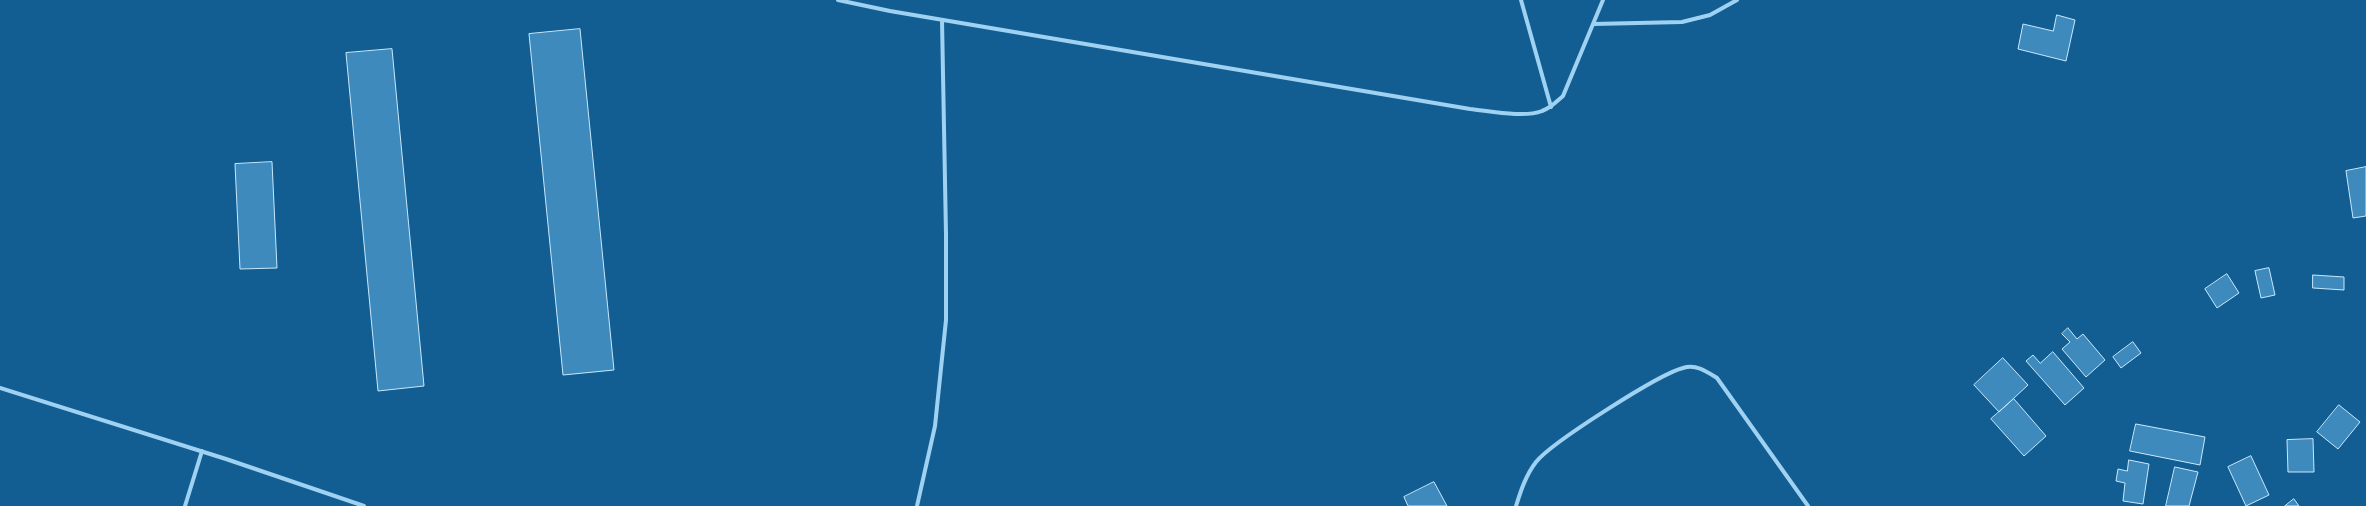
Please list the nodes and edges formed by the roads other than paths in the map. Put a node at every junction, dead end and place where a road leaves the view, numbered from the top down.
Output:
1 (838, 0) edge
2 (1522, 0) edge
3 (1603, 0) edge
4 (1737, 0) edge
5 (942, 20) junction
6 (1593, 24) junction
7 (1551, 107) junction
8 (0, 388) edge
9 (202, 451) junction
10 (185, 506) edge
11 (364, 506) edge
12 (917, 506) edge
13 (1516, 506) edge
14 (1808, 506) edge

1 - 5 street
2 - 7 street
3 - 6 street
4 - 6 street
5 - 7 street
5 - 12 street
6 - 7 street
8 - 9 street
9 - 10 street
9 - 11 street
13 - 14 street

